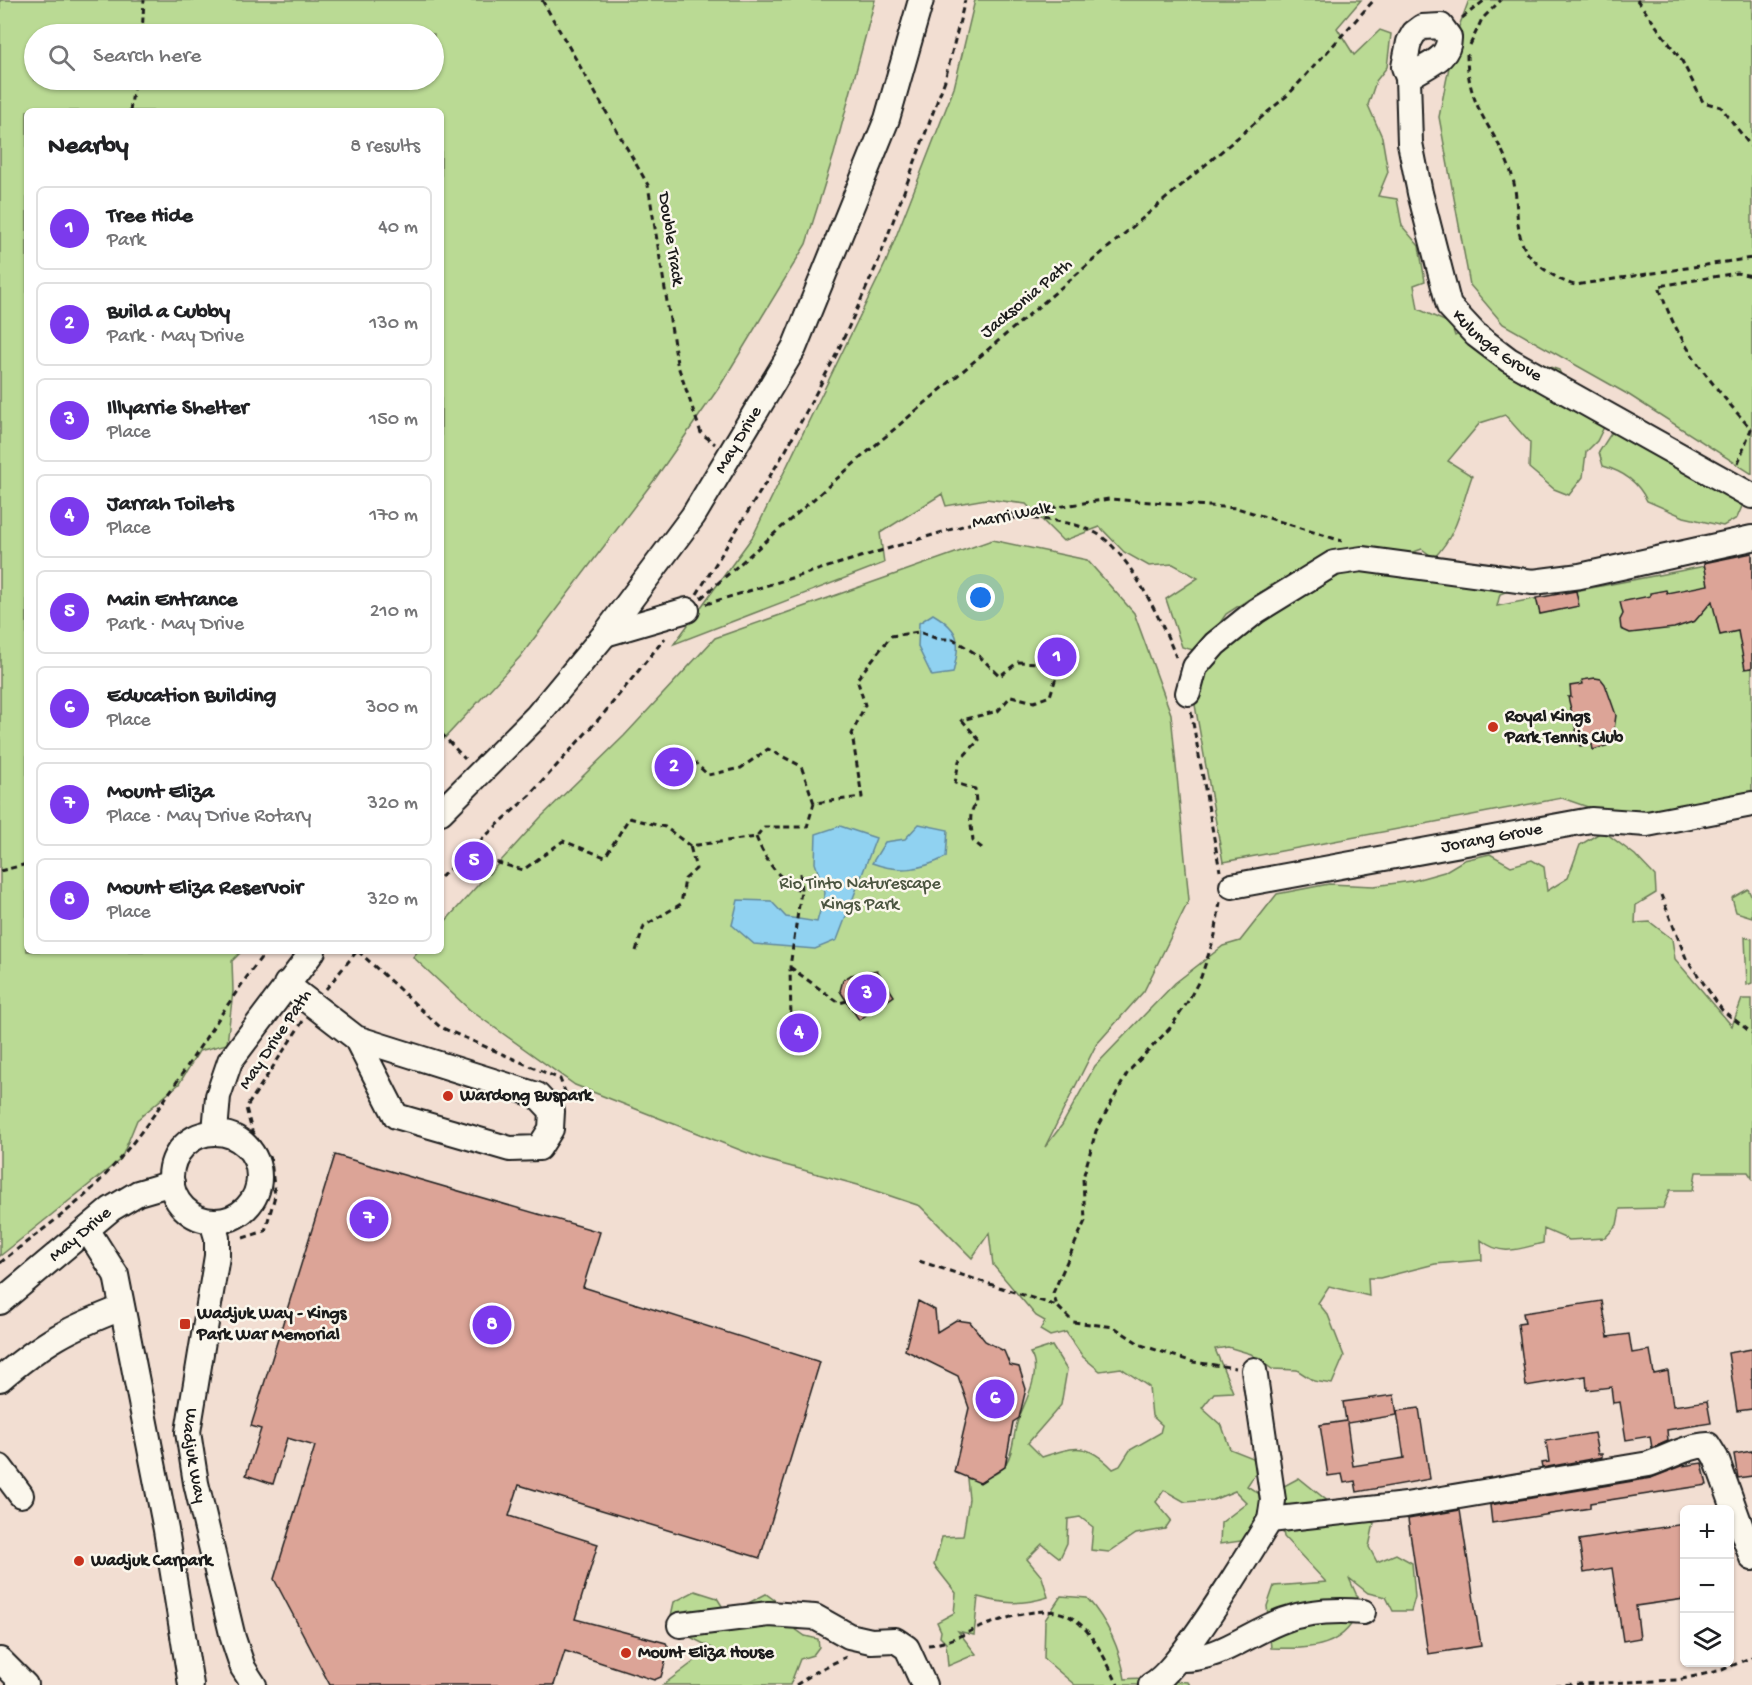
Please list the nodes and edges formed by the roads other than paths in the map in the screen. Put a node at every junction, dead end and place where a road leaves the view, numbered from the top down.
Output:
1 (921, 0) edge
2 (1408, 78) junction
3 (1752, 496) edge
4 (1752, 538) edge
5 (687, 610) road end
6 (605, 634) junction
7 (1188, 693) road end
8 (1752, 804) edge
9 (444, 809) edge
10 (1224, 888) road end
11 (311, 954) edge
12 (286, 984) junction
13 (356, 1038) junction
14 (215, 1132) junction
15 (172, 1183) junction
16 (212, 1221) junction
17 (88, 1231) junction
18 (0, 1302) edge
19 (122, 1308) junction
20 (1254, 1370) road end
21 (0, 1379) edge
22 (0, 1467) edge
23 (21, 1495) dead end
24 (1270, 1520) junction
25 (1752, 1558) edge
26 (1363, 1612) dead end
27 (680, 1625) dead end
28 (1179, 1659) junction
29 (0, 1660) edge
30 (25, 1685) edge
31 (191, 1685) edge
32 (254, 1685) edge
33 (924, 1685) edge
34 (1151, 1685) edge

1 - 6 street, May Drive
2 - 2 street, Kulunga Grove
2 - 3 street, Kulunga Grove
4 - 7 street
5 - 6 street
6 - 9 street, May Drive
8 - 10 street, Jorang Grove
11 - 12 street
12 - 13 street
12 - 14 street
13 - 13 street
14 - 15 street
14 - 16 street
15 - 16 street
15 - 17 street, May Drive
16 - 32 street, Wadjuk Way
17 - 18 street, May Drive
17 - 19 street
19 - 21 street
19 - 31 street
20 - 24 street
22 - 23 street
24 - 25 street
24 - 28 street
26 - 28 street
27 - 33 street
28 - 34 street
29 - 30 street

